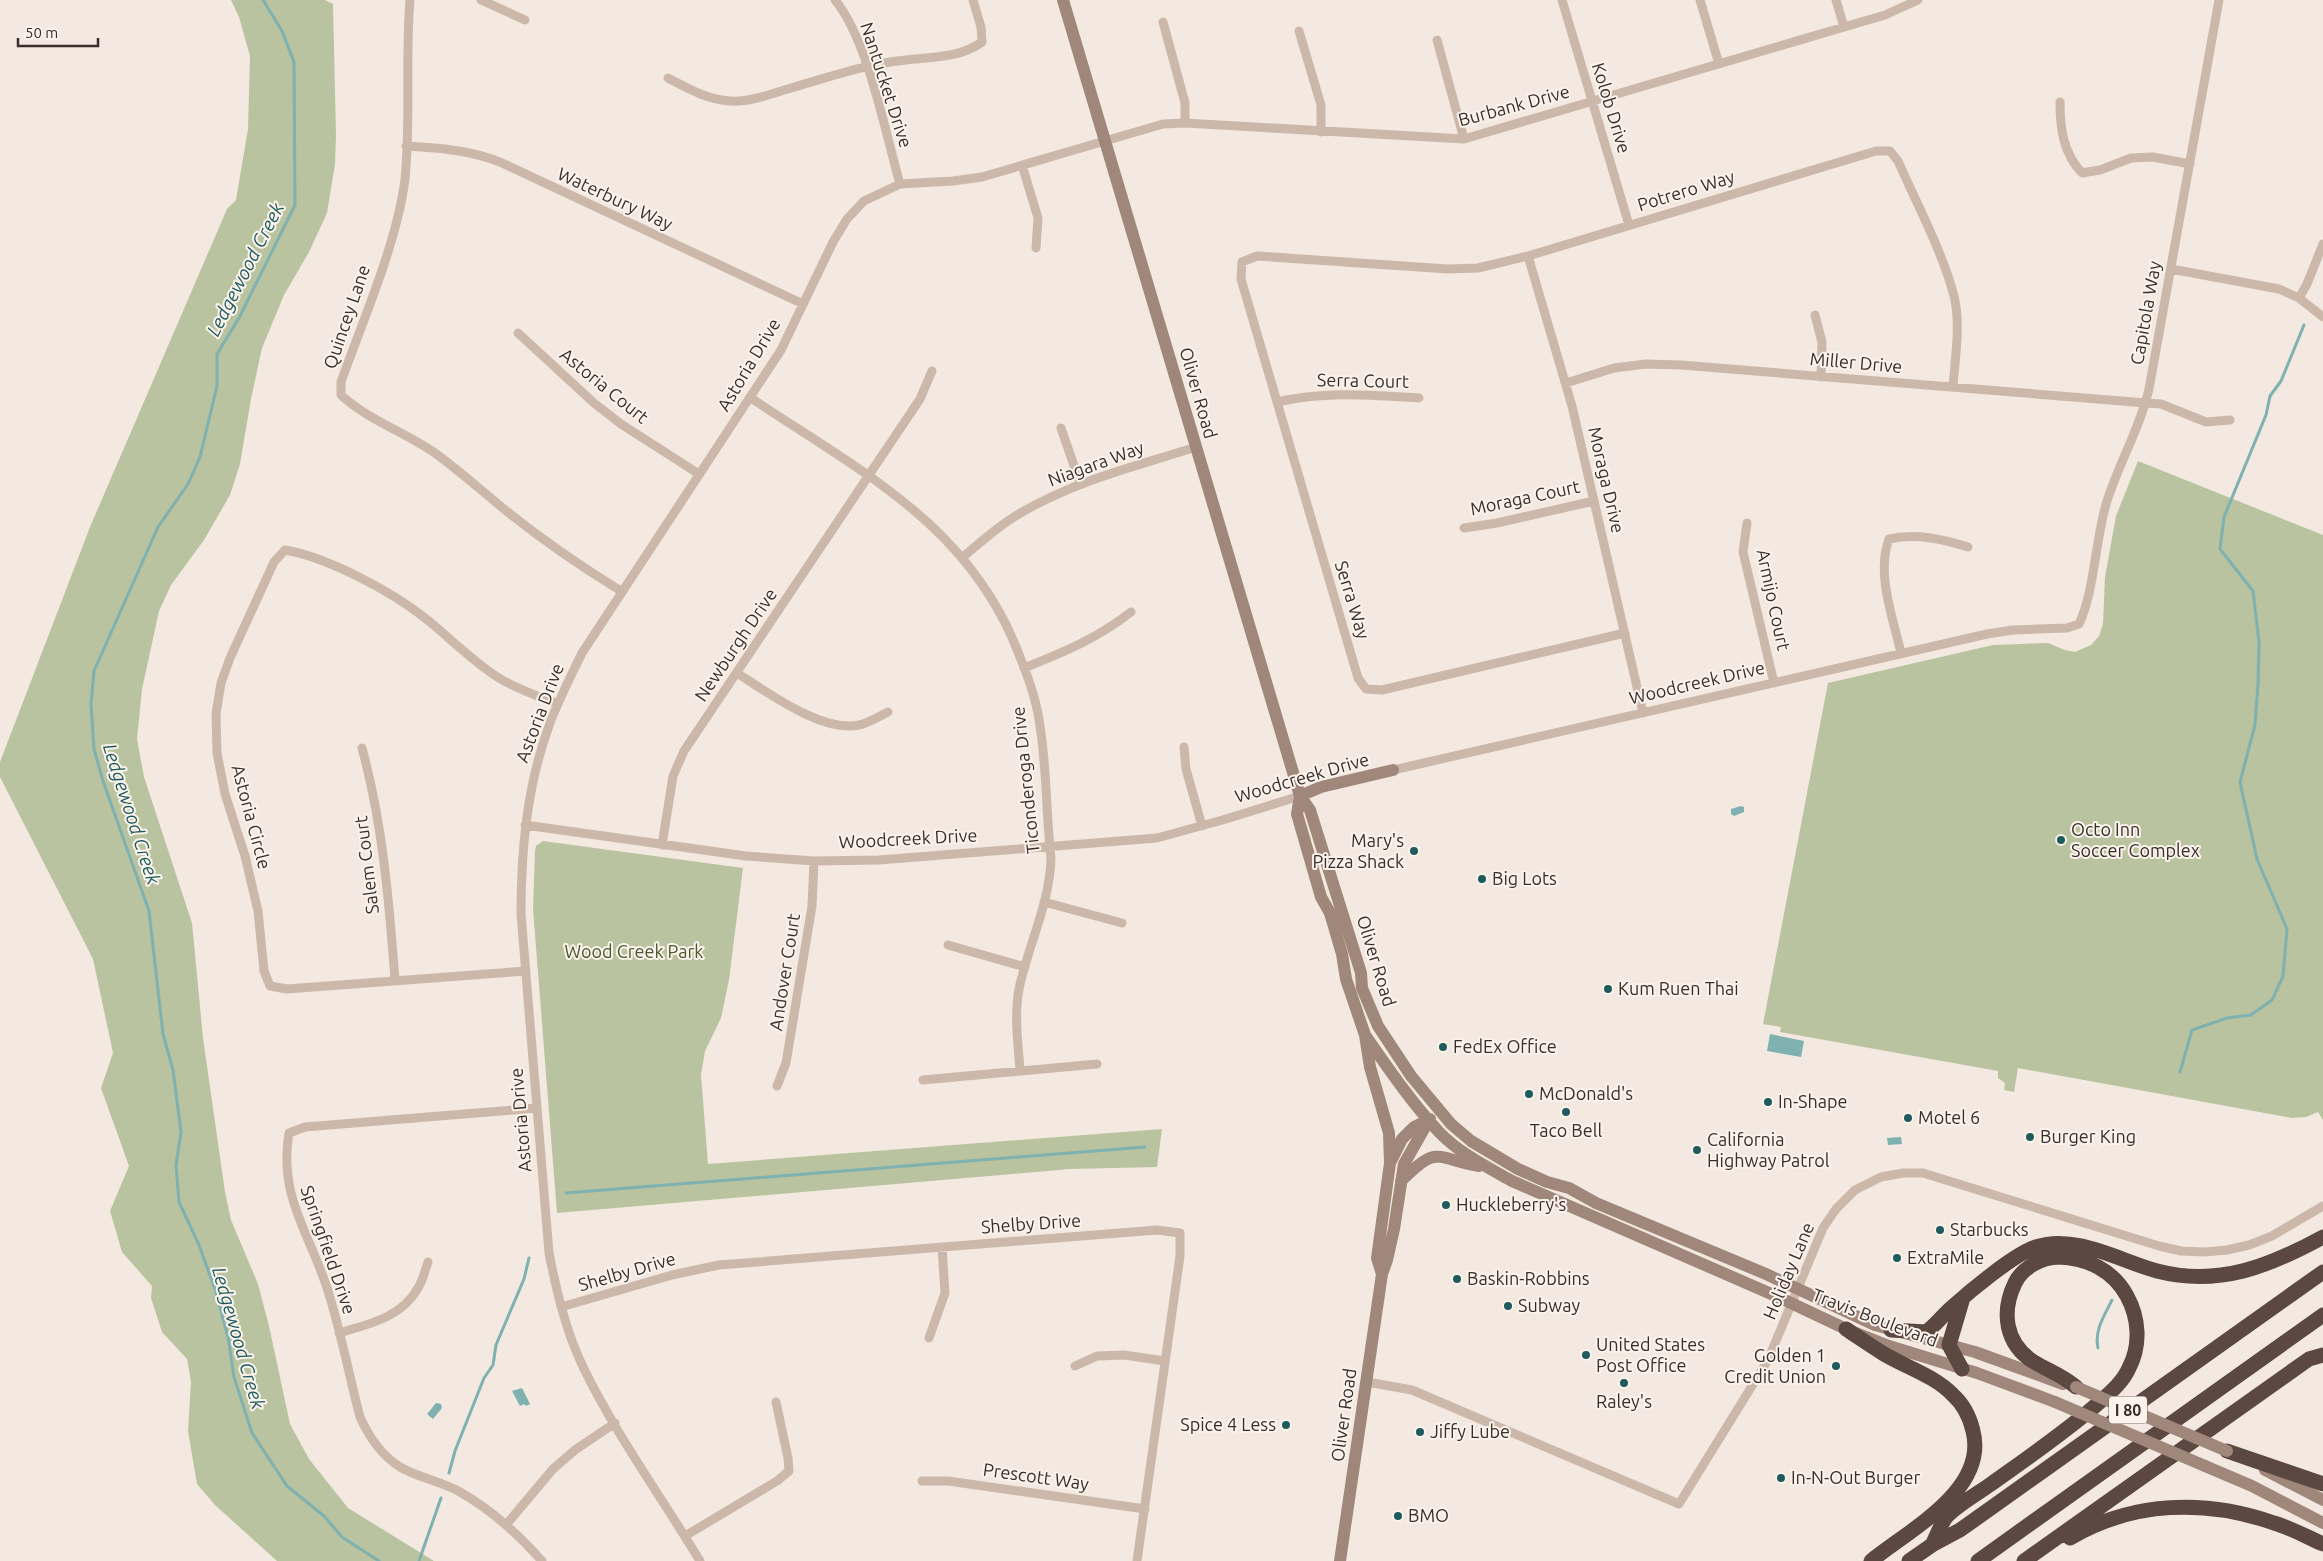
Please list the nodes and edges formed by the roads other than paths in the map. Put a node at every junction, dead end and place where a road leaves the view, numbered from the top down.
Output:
1 (410, 0) edge
2 (481, 0) edge
3 (835, 0) edge
4 (972, 0) edge
5 (1063, 0) edge
6 (1562, 0) edge
7 (1700, 0) edge
8 (1836, 0) edge
9 (1918, 0) edge
10 (2219, 0) edge
11 (526, 20) dead end
12 (1163, 22) dead end
13 (1844, 27) junction
14 (1300, 31) dead end
15 (1437, 40) dead end
16 (1719, 64) junction
17 (866, 66) junction
18 (668, 78) dead end
19 (1592, 102) junction
20 (2060, 102) dead end
21 (1185, 123) junction
22 (1321, 132) junction
23 (1464, 139) junction
24 (1105, 140) junction
25 (406, 146) junction
26 (2190, 164) junction
27 (1022, 165) junction
28 (900, 184) junction
29 (1629, 225) junction
30 (2323, 244) edge
31 (1036, 248) dead end
32 (1528, 256) junction
33 (1242, 262) joint
34 (2171, 269) junction
35 (2299, 298) junction
36 (803, 304) junction
37 (1815, 315) dead end
38 (2323, 317) edge
39 (518, 333) dead end
40 (932, 371) dead end
41 (1821, 377) junction
42 (1566, 384) junction
43 (1953, 388) junction
44 (750, 398) junction
45 (1419, 398) dead end
46 (1277, 402) junction
47 (2146, 403) junction
48 (2230, 420) dead end
49 (1061, 428) dead end
50 (1196, 447) junction
51 (699, 474) junction
52 (868, 476) junction
53 (1080, 483) junction
54 (1594, 501) junction
55 (1747, 523) dead end
56 (1464, 528) dead end
57 (1968, 548) dead end
58 (963, 557) junction
59 (621, 591) junction
60 (1131, 612) dead end
61 (2079, 624) joint
62 (1625, 633) junction
63 (1901, 653) junction
64 (1024, 668) junction
65 (737, 673) junction
66 (1774, 683) junction
67 (558, 704) junction
68 (888, 712) dead end
69 (1643, 713) junction
70 (362, 748) dead end
71 (1184, 748) dead end
72 (1393, 770) joint
73 (1300, 796) junction
74 (525, 825) junction
75 (1202, 826) junction
76 (662, 845) junction
77 (1050, 848) junction
78 (814, 861) junction
79 (1044, 902) junction
80 (1122, 923) dead end
81 (948, 945) dead end
82 (1025, 967) junction
83 (526, 971) junction
84 (395, 980) junction
85 (1365, 1034) junction
86 (1097, 1064) dead end
87 (1020, 1070) junction
88 (923, 1080) dead end
89 (777, 1086) dead end
90 (537, 1108) junction
91 (1439, 1110) junction
92 (1429, 1120) junction
93 (1390, 1163) junction
94 (1486, 1167) junction
95 (1402, 1181) junction
96 (2323, 1206) edge
97 (2323, 1237) edge
98 (942, 1247) junction
99 (428, 1262) dead end
100 (2323, 1272) edge
101 (1382, 1274) junction
102 (1797, 1289) junction
103 (1962, 1301) junction
104 (1791, 1304) junction
105 (561, 1308) junction
106 (2323, 1315) edge
107 (1846, 1329) junction
108 (1891, 1330) junction
109 (339, 1333) junction
110 (929, 1338) dead end
111 (1949, 1345) junction
112 (2323, 1355) edge
113 (1165, 1360) junction
114 (1075, 1366) dead end
115 (1962, 1368) junction
116 (1367, 1382) junction
117 (2076, 1387) junction
118 (776, 1402) dead end
119 (615, 1423) junction
120 (2227, 1451) junction
121 (922, 1481) dead end
122 (2323, 1484) edge
123 (2323, 1500) edge
124 (1144, 1509) junction
125 (2323, 1522) edge
126 (506, 1525) junction
127 (685, 1536) junction
128 (2323, 1544) edge
129 (1932, 1545) junction
130 (2028, 1558) edge
131 (542, 1561) edge
132 (700, 1561) edge
133 (1136, 1561) edge
134 (1340, 1561) edge
135 (1870, 1561) edge
136 (1909, 1561) edge
137 (1978, 1561) edge

1 - 25 street, Quincey Lane
2 - 11 street
3 - 17 street, Nantucket Drive
4 - 17 street
5 - 24 street, Oliver Road
6 - 19 street, Kolob Drive
7 - 16 street
8 - 13 street
9 - 13 street, Burbank Drive
10 - 26 street, Capitola Way
12 - 21 street
13 - 16 street, Burbank Drive
14 - 22 street
15 - 23 street
16 - 19 street, Burbank Drive
17 - 18 street
17 - 28 street, Nantucket Drive
19 - 23 street, Burbank Drive
19 - 29 street, Kolob Drive
20 - 26 street
21 - 22 street, Burbank Drive
21 - 24 street, Burbank Drive
22 - 23 street, Burbank Drive
24 - 27 street, Astoria Drive
24 - 50 street, Oliver Road
25 - 36 street, Waterbury Way
25 - 59 street, Quincey Lane
26 - 34 street, Capitola Way
27 - 28 street, Astoria Drive
27 - 31 street
28 - 36 street, Astoria Drive
29 - 32 street, Potrero Way
29 - 43 street, Potrero Way
30 - 35 street
32 - 33 street, Potrero Way
32 - 42 street, Moraga Drive
33 - 46 street, Serra Way
34 - 35 street
34 - 47 street, Capitola Way
35 - 38 street
36 - 44 street, Astoria Drive
37 - 41 street
39 - 51 street, Astoria Court
40 - 52 street, Newburgh Drive
41 - 42 street, Miller Drive
41 - 43 street, Miller Drive
42 - 54 street, Moraga Drive
43 - 47 street, Miller Drive
44 - 51 street, Astoria Drive
44 - 52 street, Ticonderoga Drive
45 - 46 street, Serra Court
46 - 62 street, Serra Way
47 - 48 street, Miller Drive
47 - 61 street, Capitola Way
49 - 53 street
50 - 53 street, Niagara Way
50 - 73 street, Oliver Road
51 - 59 street, Astoria Drive
52 - 58 street, Ticonderoga Drive
52 - 65 street, Newburgh Drive
53 - 58 street, Niagara Way
54 - 56 street, Moraga Court
54 - 62 street, Moraga Drive
55 - 66 street, Armijo Court
57 - 63 street
58 - 64 street, Ticonderoga Drive
59 - 67 street, Astoria Drive
60 - 64 street
61 - 63 street, Woodcreek Drive
62 - 69 street, Moraga Drive
63 - 66 street, Woodcreek Drive
64 - 77 street, Ticonderoga Drive
65 - 68 street
65 - 76 street, Newburgh Drive
66 - 69 street, Woodcreek Drive
67 - 74 street, Astoria Drive
67 - 84 street, Astoria Circle
69 - 72 street, Woodcreek Drive
70 - 84 street, Salem Court
71 - 75 street
72 - 73 street, Woodcreek Drive
73 - 75 street, Woodcreek Drive
73 - 85 street, Oliver Road
73 - 91 street, Oliver Road
74 - 76 street, Woodcreek Drive
74 - 83 street, Astoria Drive
75 - 77 street, Woodcreek Drive
76 - 78 street, Woodcreek Drive
77 - 78 street, Woodcreek Drive
77 - 79 street, Ticonderoga Drive
78 - 89 street, Andover Court
79 - 80 street
79 - 82 street, Ticonderoga Drive
81 - 82 street
82 - 87 street, Ticonderoga Drive
83 - 84 street, Astoria Circle
83 - 90 street, Astoria Drive
85 - 92 street, Oliver Road
85 - 93 street, Oliver Road
86 - 87 street
87 - 88 street
90 - 105 street, Astoria Drive
90 - 109 street, Springfield Drive
91 - 92 street, Oliver Road
91 - 102 street, Travis Boulevard
92 - 93 street, Oliver Road
92 - 94 street, Travis Boulevard
92 - 95 street, Oliver Road
93 - 101 street, Oliver Road
94 - 95 street
94 - 104 street, Travis Boulevard
95 - 101 street, Oliver Road
96 - 102 street, Holiday Lane
97 - 103 highway
98 - 105 street, Shelby Drive
98 - 110 street
98 - 113 street, Shelby Drive
99 - 109 street
100 - 129 highway, I 80
101 - 116 street, Oliver Road
102 - 104 street, Holiday Lane
102 - 108 street, Travis Boulevard
103 - 108 highway
103 - 111 highway
104 - 107 street, Travis Boulevard
104 - 116 street, Holiday Lane
105 - 119 street, Astoria Drive
106 - 137 highway, I 80
107 - 115 street, Travis Boulevard
107 - 135 highway
108 - 111 street, Travis Boulevard
109 - 126 street, Springfield Drive
111 - 115 highway
111 - 117 street, Travis Boulevard
112 - 130 highway
113 - 114 street
113 - 124 street, Shelby Drive
115 - 125 street, Travis Boulevard, bridge
116 - 134 street, Oliver Road
117 - 120 street, Travis Boulevard, bridge
117 - 129 highway
118 - 127 street
119 - 126 street
119 - 127 street, Astoria Drive
120 - 122 highway
120 - 123 street, Travis Boulevard
121 - 124 street, Prescott Way
124 - 133 street, Shelby Drive
126 - 131 street, Springfield Drive
127 - 132 street, Astoria Drive
128 - 130 highway
129 - 136 highway, I 80

